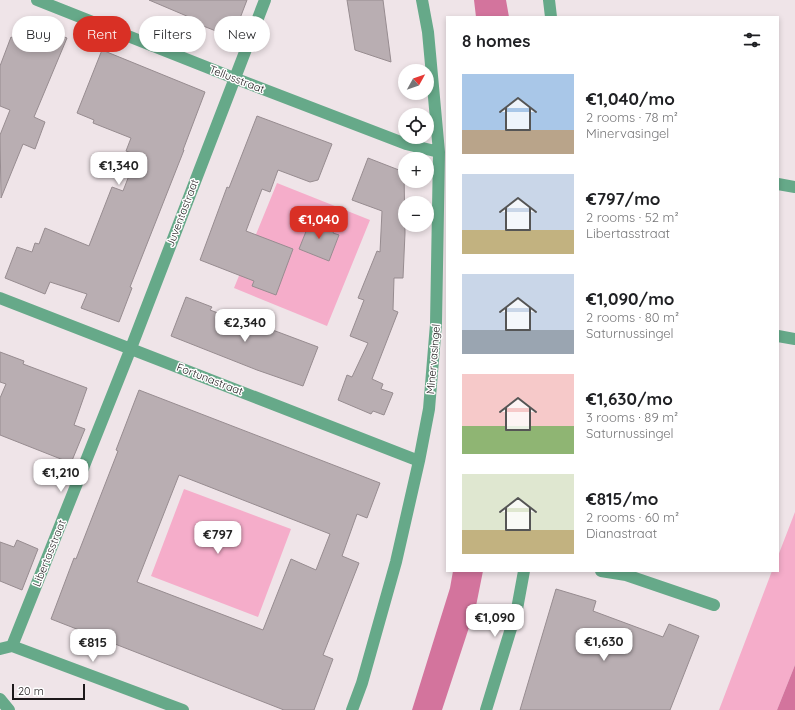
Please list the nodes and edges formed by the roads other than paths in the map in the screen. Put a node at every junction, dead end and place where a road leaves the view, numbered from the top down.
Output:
1 (37, 0) edge
2 (264, 0) edge
3 (422, 0) edge
4 (549, 0) edge
5 (552, 16) edge
6 (234, 78) junction
7 (439, 152) junction
8 (779, 184) edge
9 (795, 187) edge
10 (0, 298) edge
11 (779, 336) edge
12 (795, 340) edge
13 (131, 348) junction
14 (419, 460) junction
15 (524, 572) edge
16 (607, 572) edge
17 (714, 605) dead end
18 (12, 646) junction
19 (0, 649) edge
20 (0, 699) edge
21 (9, 710) edge
22 (183, 710) edge
23 (352, 710) edge
24 (486, 710) edge

1 - 6 street, Tellusstraat
2 - 6 street, Juventastraat
3 - 7 street, Minervasingel
4 - 5 street
6 - 7 street, Tellusstraat
6 - 13 street, Juventastraat
7 - 14 street, Minervasingel
8 - 9 street
10 - 13 street, Fortunastraat
11 - 12 street
13 - 14 street, Fortunastraat
13 - 18 street, Libertasstraat
14 - 23 street, Minervasingel
15 - 24 street
16 - 17 street
18 - 19 street
18 - 22 street
20 - 21 street

